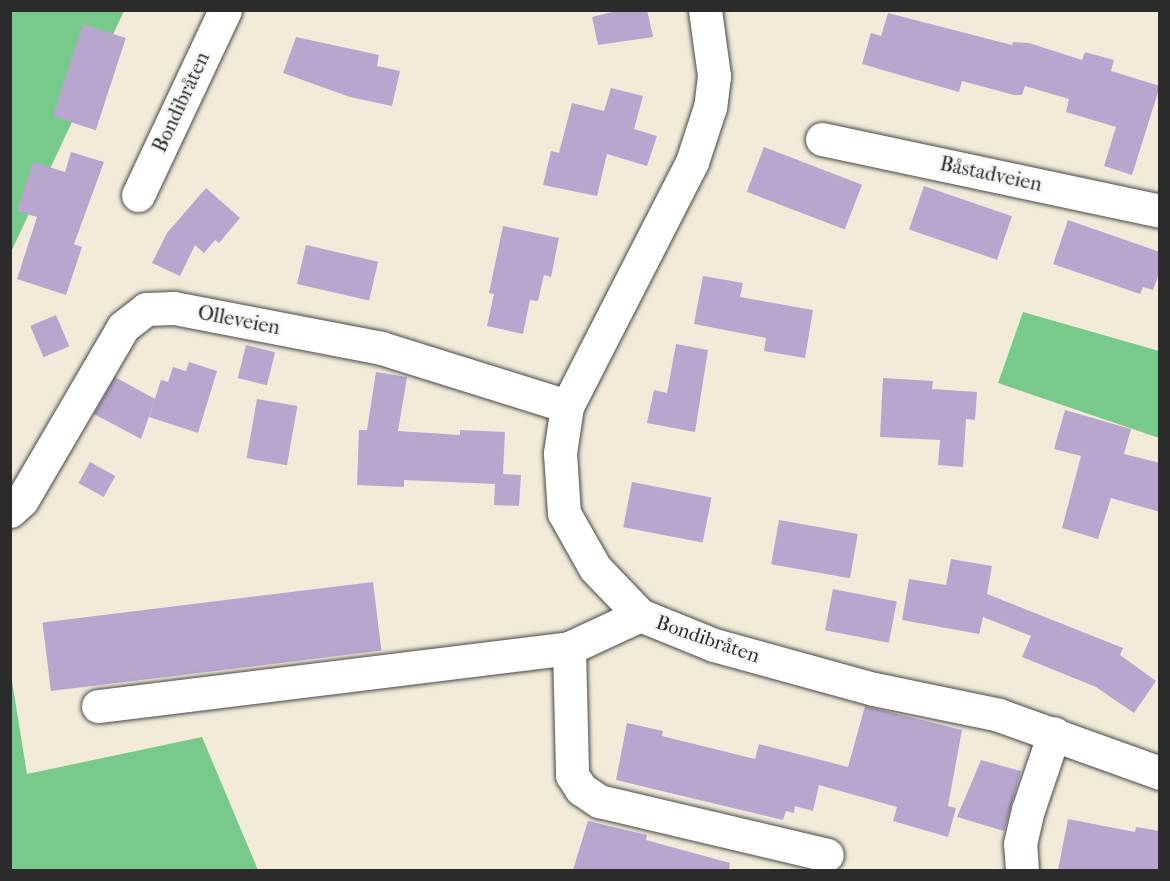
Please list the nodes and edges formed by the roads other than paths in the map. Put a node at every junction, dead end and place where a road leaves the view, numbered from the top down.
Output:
1 (225, 10) edge
2 (705, 10) edge
3 (822, 139) dead end
4 (138, 195) dead end
5 (1160, 211) edge
6 (567, 406) junction
7 (10, 511) edge
8 (640, 615) junction
9 (569, 648) junction
10 (98, 706) dead end
11 (1054, 733) junction
12 (1148, 769) edge
13 (827, 855) dead end
14 (1022, 870) edge

1 - 4 street, Bondibråten
2 - 6 street, Bondibråten
3 - 5 street, Båstadveien
6 - 7 street, Olleveien
6 - 8 street, Bondibråten
8 - 9 street
8 - 11 street, Bondibråten
9 - 10 street
9 - 13 street
11 - 12 street, Bondibråten
11 - 14 street

